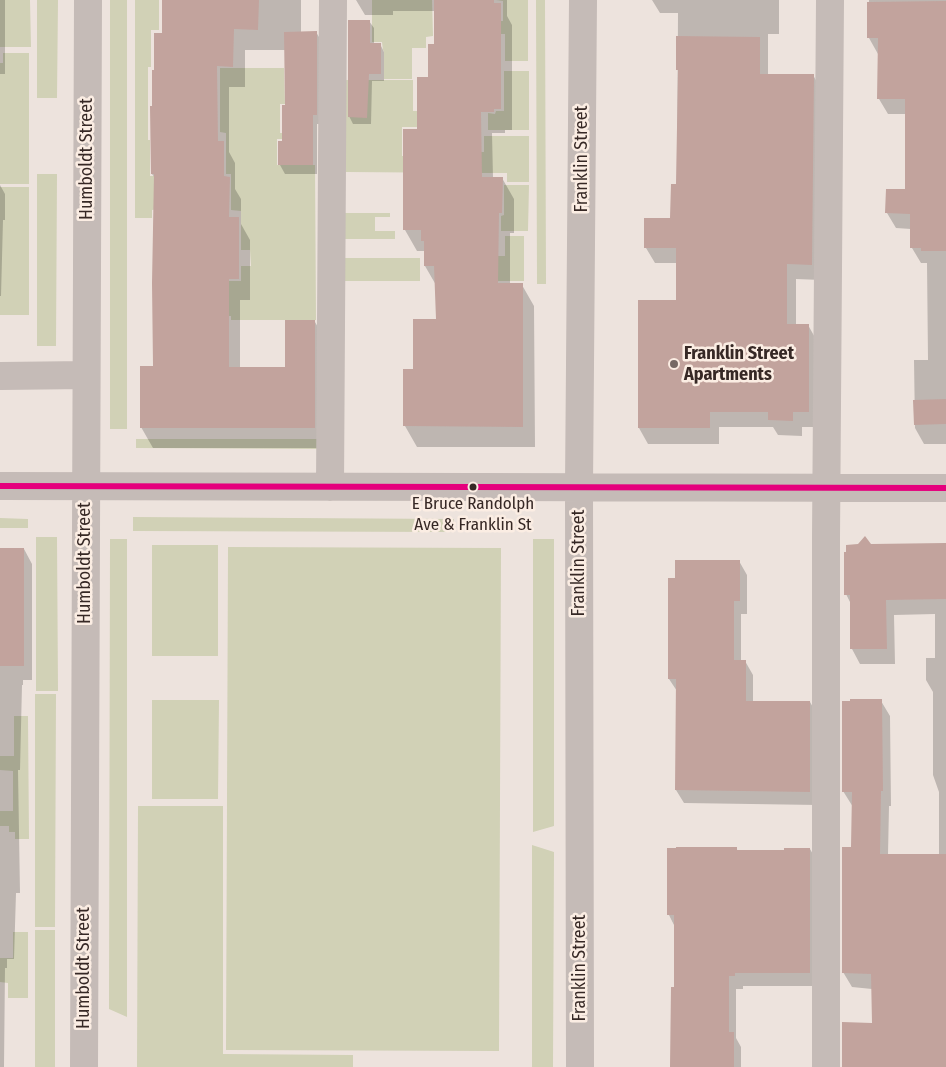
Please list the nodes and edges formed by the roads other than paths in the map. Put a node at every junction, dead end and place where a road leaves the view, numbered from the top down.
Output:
1 (88, 0) edge
2 (333, 0) edge
3 (583, 0) edge
4 (830, 0) edge
5 (86, 375) junction
6 (0, 376) edge
7 (0, 486) edge
8 (86, 486) junction
9 (579, 486) junction
10 (330, 487) junction
11 (826, 487) junction
12 (946, 488) edge
13 (84, 1067) edge
14 (580, 1067) edge
15 (826, 1067) edge

1 - 5 street, Humboldt Street
2 - 10 street
3 - 9 street, Franklin Street
4 - 11 street
5 - 6 street
5 - 8 street, Humboldt Street
7 - 8 street
8 - 10 street
8 - 13 street, Humboldt Street
9 - 10 street
9 - 11 street
9 - 14 street, Franklin Street
11 - 12 street
11 - 15 street

